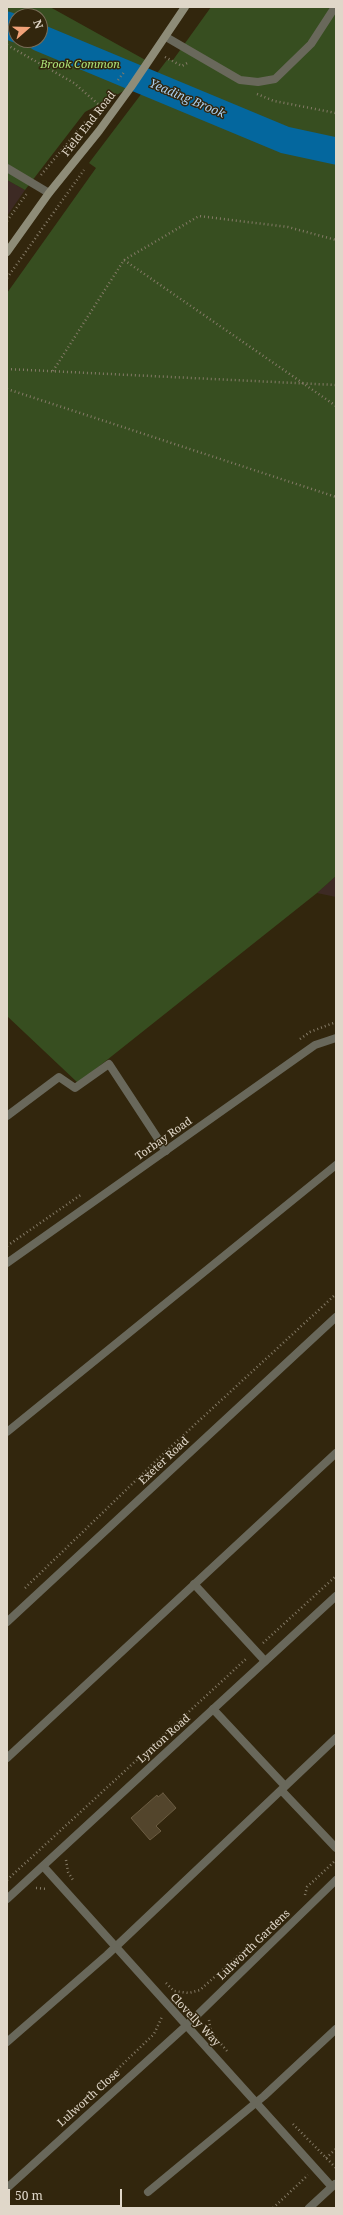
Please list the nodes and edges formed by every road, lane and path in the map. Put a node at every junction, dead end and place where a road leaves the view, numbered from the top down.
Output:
1 (185, 7) edge
2 (335, 7) edge
3 (166, 37) junction
4 (7, 45) edge
5 (126, 71) dead end
6 (118, 80) dead end
7 (98, 104) dead end
8 (85, 122) dead end
9 (89, 163) dead end
10 (7, 168) edge
11 (34, 183) junction
12 (49, 193) junction
13 (7, 221) edge
14 (336, 240) edge
15 (7, 252) edge
16 (124, 260) junction
17 (7, 278) edge
18 (7, 369) edge
19 (53, 371) junction
20 (300, 383) junction
21 (336, 385) edge
22 (7, 389) edge
23 (336, 406) edge
24 (336, 497) edge
25 (336, 1038) edge
26 (7, 1116) edge
27 (166, 1152) junction
28 (336, 1165) edge
29 (7, 1263) edge
30 (336, 1294) edge
31 (336, 1317) edge
32 (7, 1432) edge
33 (336, 1453) edge
34 (336, 1576) edge
35 (194, 1584) junction
36 (24, 1588) dead end
37 (336, 1596) edge
38 (7, 1622) edge
39 (255, 1651) junction
40 (264, 1661) junction
41 (214, 1709) junction
42 (336, 1738) edge
43 (7, 1758) edge
44 (283, 1788) junction
45 (51, 1839) junction
46 (336, 1848) edge
47 (60, 1850) junction
48 (336, 1860) edge
49 (43, 1866) junction
50 (16, 1872) junction
51 (7, 1880) edge
52 (336, 1880) edge
53 (24, 1882) junction
54 (74, 1882) dead end
55 (49, 1889) dead end
56 (304, 1897) dead end
57 (7, 1899) edge
58 (252, 1944) dead end
59 (115, 1947) junction
60 (164, 1981) dead end
61 (160, 2011) dead end
62 (208, 2018) dead end
63 (186, 2025) junction
64 (336, 2029) edge
65 (7, 2042) edge
66 (230, 2055) dead end
67 (92, 2094) dead end
68 (256, 2102) junction
69 (290, 2121) dead end
70 (336, 2149) edge
71 (326, 2158) junction
72 (316, 2168) junction
73 (336, 2168) edge
74 (306, 2169) dead end
75 (309, 2174) junction
76 (7, 2188) edge
77 (331, 2188) edge
78 (148, 2192) dead end
79 (273, 2208) edge
80 (309, 2208) edge

1 - 3 street, Field End Road
2 - 3 street
3 - 12 street, Field End Road
4 - 7 path
5 - 6 path
8 - 11 path
9 - 17 path
10 - 11 street
11 - 12 street
11 - 13 path
12 - 15 street, Field End Road
14 - 16 path
16 - 19 path
16 - 20 path
18 - 19 path
19 - 20 path
20 - 21 path
20 - 23 path
22 - 24 path
25 - 27 street, Torbay Road
26 - 27 street
27 - 29 street, Torbay Road
28 - 32 street
30 - 36 path
31 - 38 street, Exeter Road
33 - 35 street
34 - 39 path
35 - 39 street
35 - 43 street
37 - 40 street, Lynton Road
39 - 40 street
39 - 45 path
40 - 41 street, Lynton Road
41 - 44 street
41 - 47 street, Lynton Road
42 - 44 street
44 - 46 street
44 - 59 street
45 - 47 path
45 - 50 path
47 - 49 street, Lynton Road
47 - 54 path
48 - 56 path
49 - 53 street, Lynton Road
49 - 59 street, Clovelly Way
50 - 51 path
50 - 53 path
52 - 63 street, Lulworth Gardens
53 - 55 path
53 - 57 street, Lynton Road
58 - 60 path
59 - 63 street, Clovelly Way
59 - 65 street
61 - 67 path
62 - 66 path
63 - 68 street, Clovelly Way
63 - 76 street, Lulworth Close
64 - 68 street
68 - 72 street, Clovelly Way
68 - 78 street
69 - 71 path
70 - 71 path
71 - 72 path
71 - 73 path
72 - 75 path
72 - 77 street, Clovelly Way
74 - 75 path
75 - 77 path
75 - 79 path
77 - 80 street

